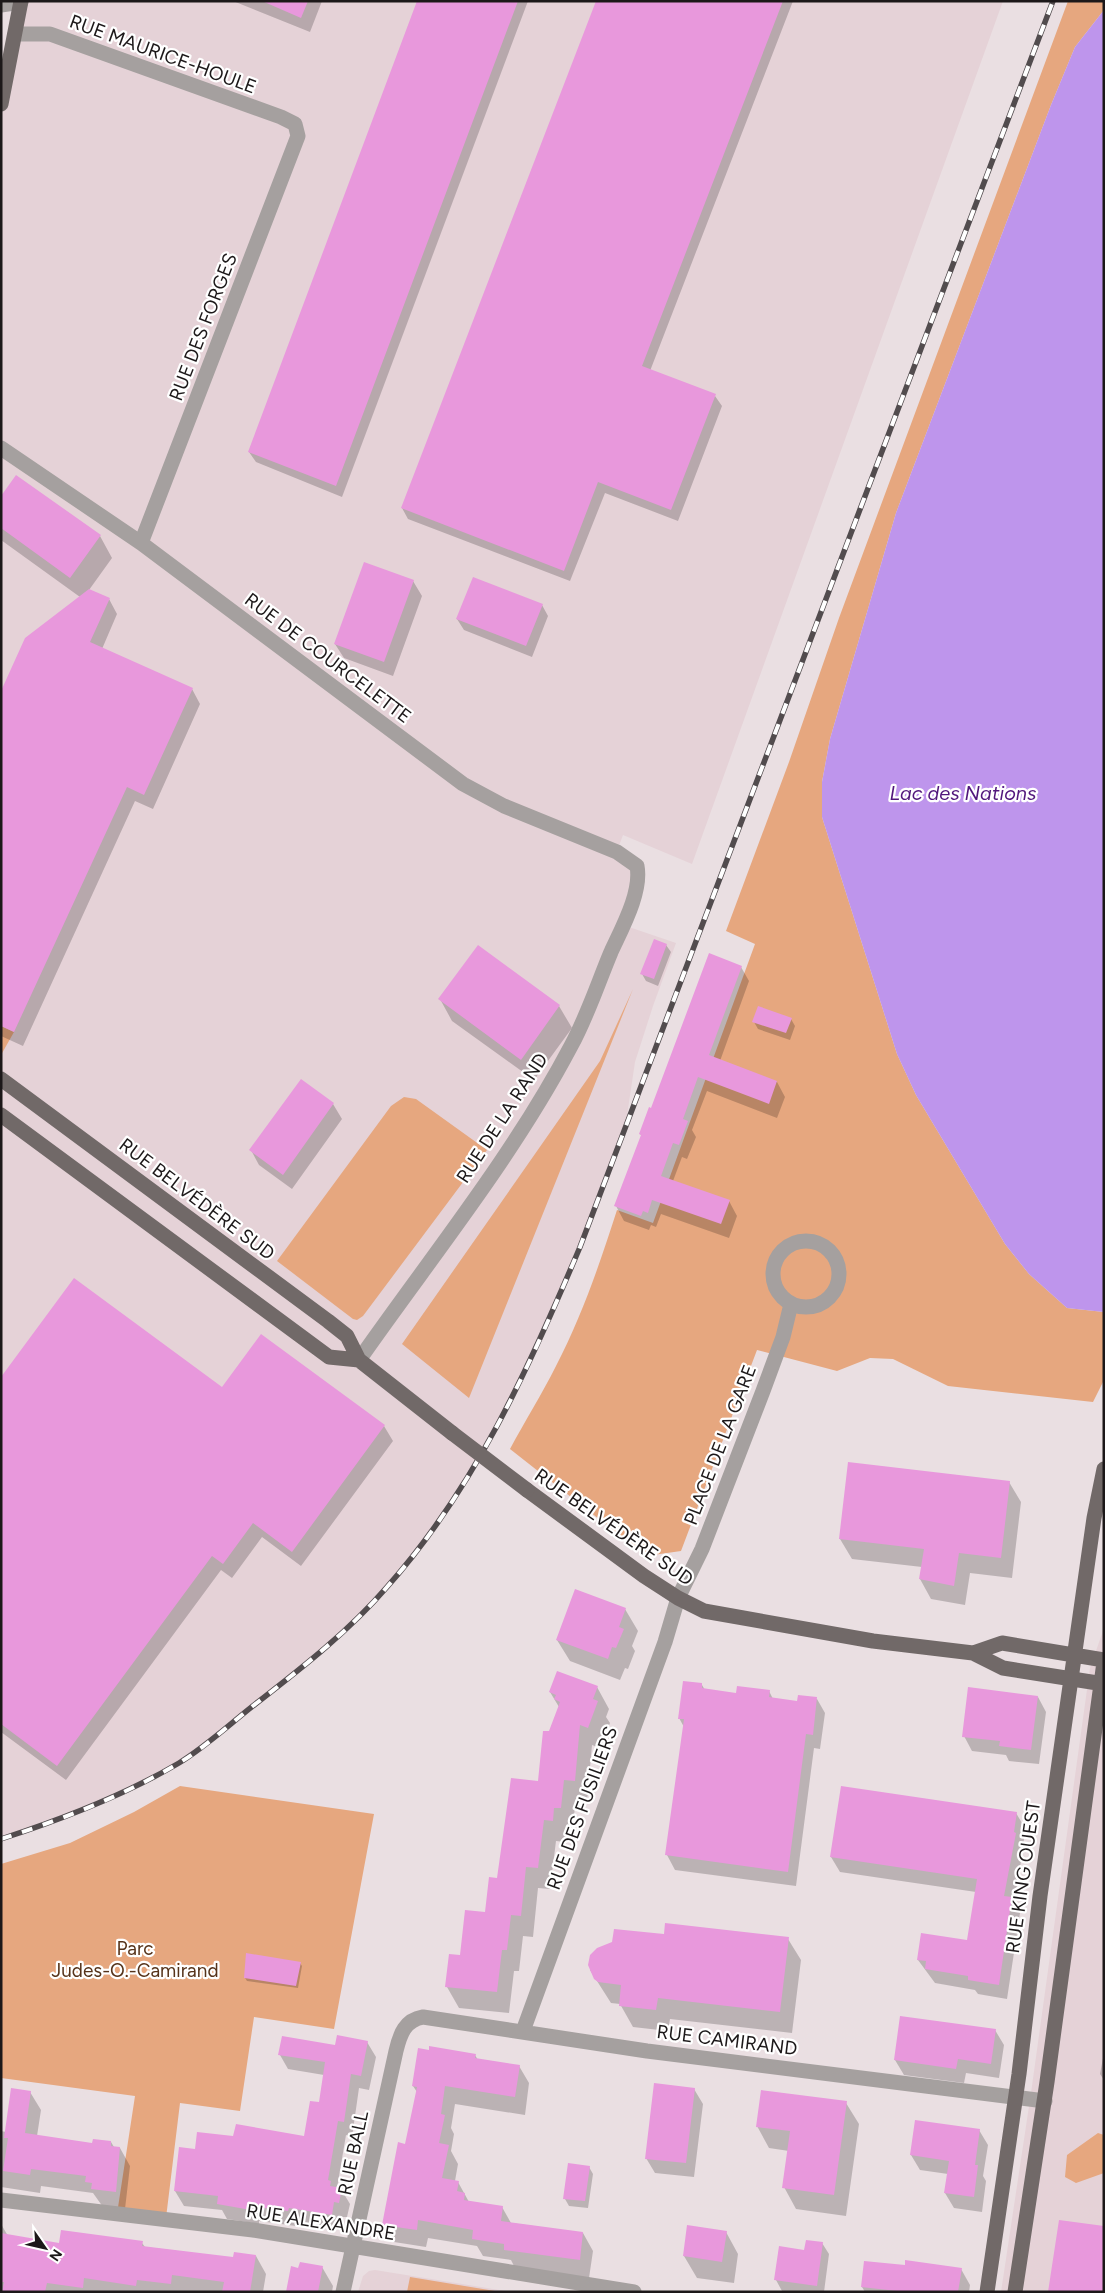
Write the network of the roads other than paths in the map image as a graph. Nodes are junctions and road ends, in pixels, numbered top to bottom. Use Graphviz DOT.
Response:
graph roads {
  1 [pos="21,2"];
  2 [pos="1,5"];
  3 [pos="10,36"];
  4 [pos="1,104"];
  5 [pos="295,124"];
  6 [pos="1,448"];
  7 [pos="141,543"];
  8 [pos="639,876"];
  9 [pos="1,1078"];
  10 [pos="1,1115"];
  11 [pos="792,1304"];
  12 [pos="358,1360"];
  13 [pos="1104,1469"];
  14 [pos="678,1598"];
  15 [pos="973,1653"];
  16 [pos="1074,1654"];
  17 [pos="1104,1661"];
  18 [pos="1071,1679"];
  19 [pos="1102,1684"];
  20 [pos="407,2024"];
  21 [pos="523,2031"];
  22 [pos="1015,2096"];
  23 [pos="1045,2101"];
  24 [pos="1,2200"];
  25 [pos="353,2248"];
  26 [pos="343,2292"];
  27 [pos="634,2292"];
  28 [pos="986,2292"];
  29 [pos="1015,2292"];
  1 -- 2 [label="street"];
  1 -- 3 [label="main road"];
  3 -- 4 [label="main road"];
  3 -- 5 [label="street, RUE MAURICE-HOULE"];
  5 -- 7 [label="street, RUE DES FORGES"];
  6 -- 7 [label="street, RUE DE COURCELETTE"];
  7 -- 8 [label="street, RUE DE COURCELETTE"];
  8 -- 12 [label="street, RUE DE LA RAND"];
  9 -- 12 [label="main road, RUE BELVÉDÈRE SUD"];
  10 -- 12 [label="main road"];
  11 -- 11 [label="street"];
  11 -- 14 [label="street, PLACE DE LA GARE"];
  12 -- 14 [label="main road, RUE BELVÉDÈRE SUD, bridge"];
  13 -- 16 [label="main road, RUE KING OUEST"];
  14 -- 15 [label="main road, RUE BELVÉDÈRE SUD"];
  14 -- 21 [label="street, RUE DES FUSILIERS"];
  15 -- 16 [label="main road, RUE BELVÉDÈRE SUD"];
  15 -- 18 [label="main road, RUE BELVÉDÈRE SUD"];
  16 -- 17 [label="main road, RUE BELVÉDÈRE SUD"];
  16 -- 18 [label="main road, RUE KING OUEST"];
  17 -- 19 [label="main road"];
  18 -- 19 [label="main road, RUE BELVÉDÈRE SUD"];
  18 -- 22 [label="main road, RUE KING OUEST"];
  19 -- 23 [label="main road"];
  20 -- 21 [label="street, RUE CAMIRAND"];
  20 -- 25 [label="street, RUE BALL"];
  21 -- 22 [label="street, RUE CAMIRAND"];
  22 -- 23 [label="street, RUE CAMIRAND"];
  22 -- 28 [label="main road, RUE KING OUEST"];
  23 -- 29 [label="main road"];
  24 -- 25 [label="street, RUE ALEXANDRE"];
  25 -- 26 [label="street, RUE BALL"];
  25 -- 27 [label="street, RUE ALEXANDRE"];
}
